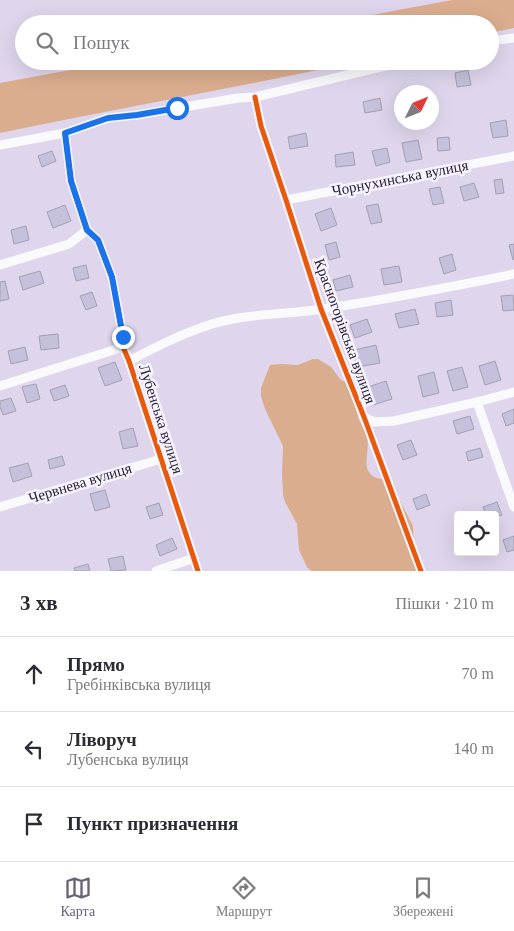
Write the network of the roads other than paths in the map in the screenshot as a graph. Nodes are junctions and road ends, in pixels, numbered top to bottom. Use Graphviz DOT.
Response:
graph roads {
  1 [pos="514,38"];
  2 [pos="499,40"];
  3 [pos="368,70"];
  4 [pos="255,97"];
  5 [pos="65,133"];
  6 [pos="0,145"];
  7 [pos="514,156"];
  8 [pos="286,200"];
  9 [pos="87,230"];
  10 [pos="0,265"];
  11 [pos="514,274"];
  12 [pos="321,309"];
  13 [pos="123,347"];
  14 [pos="130,361"];
  15 [pos="0,386"];
  16 [pos="514,392"];
  17 [pos="476,402"];
  18 [pos="364,417"];
  19 [pos="161,459"];
  20 [pos="0,507"];
  21 [pos="514,507"];
  22 [pos="194,558"];
  23 [pos="156,571"];
  24 [pos="198,571"];
  25 [pos="421,571"];
  1 -- 2 [label="street"];
  3 -- 4 [label="street"];
  4 -- 5 [label="street"];
  4 -- 8 [label="street, Красногорівська вулиця"];
  5 -- 6 [label="street"];
  5 -- 9 [label="street, Лубенська вулиця"];
  7 -- 8 [label="street, Чорнухинська вулиця"];
  8 -- 12 [label="street, Красногорівська вулиця"];
  9 -- 10 [label="street"];
  9 -- 13 [label="street, Лубенська вулиця"];
  11 -- 12 [label="street"];
  12 -- 14 [label="street"];
  12 -- 18 [label="street, Красногорівська вулиця"];
  13 -- 14 [label="street, Лубенська вулиця"];
  13 -- 15 [label="street"];
  14 -- 19 [label="street, Лубенська вулиця"];
  16 -- 17 [label="street"];
  17 -- 18 [label="street"];
  17 -- 21 [label="street"];
  18 -- 25 [label="street, Красногорівська вулиця"];
  19 -- 20 [label="street, Червнева вулиця"];
  19 -- 22 [label="street, Лубенська вулиця"];
  22 -- 23 [label="street"];
  22 -- 24 [label="street, Лубенська вулиця"];
}
